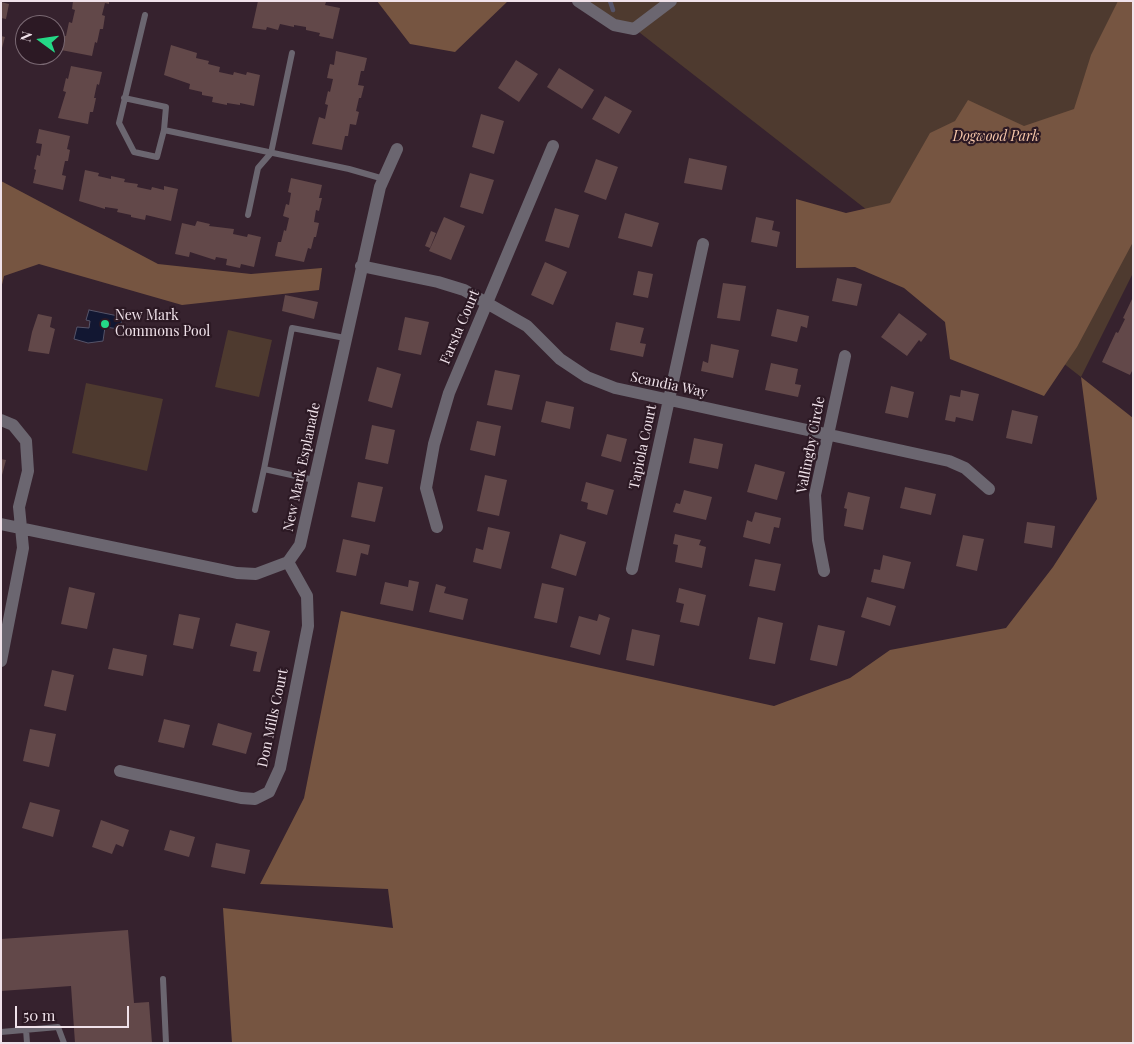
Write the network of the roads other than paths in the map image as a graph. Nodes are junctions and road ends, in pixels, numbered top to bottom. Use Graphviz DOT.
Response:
graph roads {
  1 [pos="578,1"];
  2 [pos="671,1"];
  3 [pos="145,15"];
  4 [pos="292,53"];
  5 [pos="124,98"];
  6 [pos="164,130"];
  7 [pos="553,146"];
  8 [pos="397,150"];
  9 [pos="272,153"];
  10 [pos="384,179"];
  11 [pos="248,215"];
  12 [pos="703,244"];
  13 [pos="361,266"];
  14 [pos="487,302"];
  15 [pos="345,338"];
  16 [pos="845,356"];
  17 [pos="669,400"];
  18 [pos="1,420"];
  19 [pos="827,435"];
  20 [pos="264,469"];
  21 [pos="314,480"];
  22 [pos="989,489"];
  23 [pos="256,510"];
  24 [pos="1,524"];
  25 [pos="437,526"];
  26 [pos="22,529"];
  27 [pos="288,562"];
  28 [pos="632,569"];
  29 [pos="824,571"];
  30 [pos="1,661"];
  31 [pos="120,771"];
  32 [pos="163,979"];
  33 [pos="26,1029"];
  34 [pos="1,1032"];
  35 [pos="27,1043"];
  36 [pos="64,1043"];
  37 [pos="166,1043"];
  1 -- 2 [label="street"];
  3 -- 5 [label="lane"];
  4 -- 9 [label="lane"];
  5 -- 6 [label="lane"];
  5 -- 6 [label="lane"];
  6 -- 9 [label="lane"];
  7 -- 14 [label="street, Farsta Court"];
  8 -- 10 [label="street, New Mark Esplanade"];
  9 -- 10 [label="lane"];
  9 -- 11 [label="lane"];
  10 -- 13 [label="street, New Mark Esplanade"];
  12 -- 17 [label="street, Tapiola Court"];
  13 -- 14 [label="street, Scandia Way"];
  13 -- 15 [label="street, New Mark Esplanade"];
  14 -- 17 [label="street, Scandia Way"];
  14 -- 25 [label="street, Farsta Court"];
  15 -- 20 [label="lane"];
  15 -- 21 [label="street, New Mark Esplanade"];
  16 -- 19 [label="street, Vallingby Circle"];
  17 -- 19 [label="street, Scandia Way"];
  17 -- 28 [label="street, Tapiola Court"];
  18 -- 26 [label="street"];
  19 -- 22 [label="street, Scandia Way"];
  19 -- 29 [label="street, Vallingby Circle"];
  20 -- 21 [label="lane"];
  20 -- 23 [label="lane"];
  21 -- 27 [label="street, New Mark Esplanade"];
  24 -- 26 [label="street"];
  26 -- 27 [label="street"];
  26 -- 30 [label="street"];
  27 -- 31 [label="street, Don Mills Court"];
  32 -- 37 [label="lane"];
  33 -- 34 [label="lane"];
  33 -- 35 [label="lane"];
  33 -- 36 [label="lane"];
}
